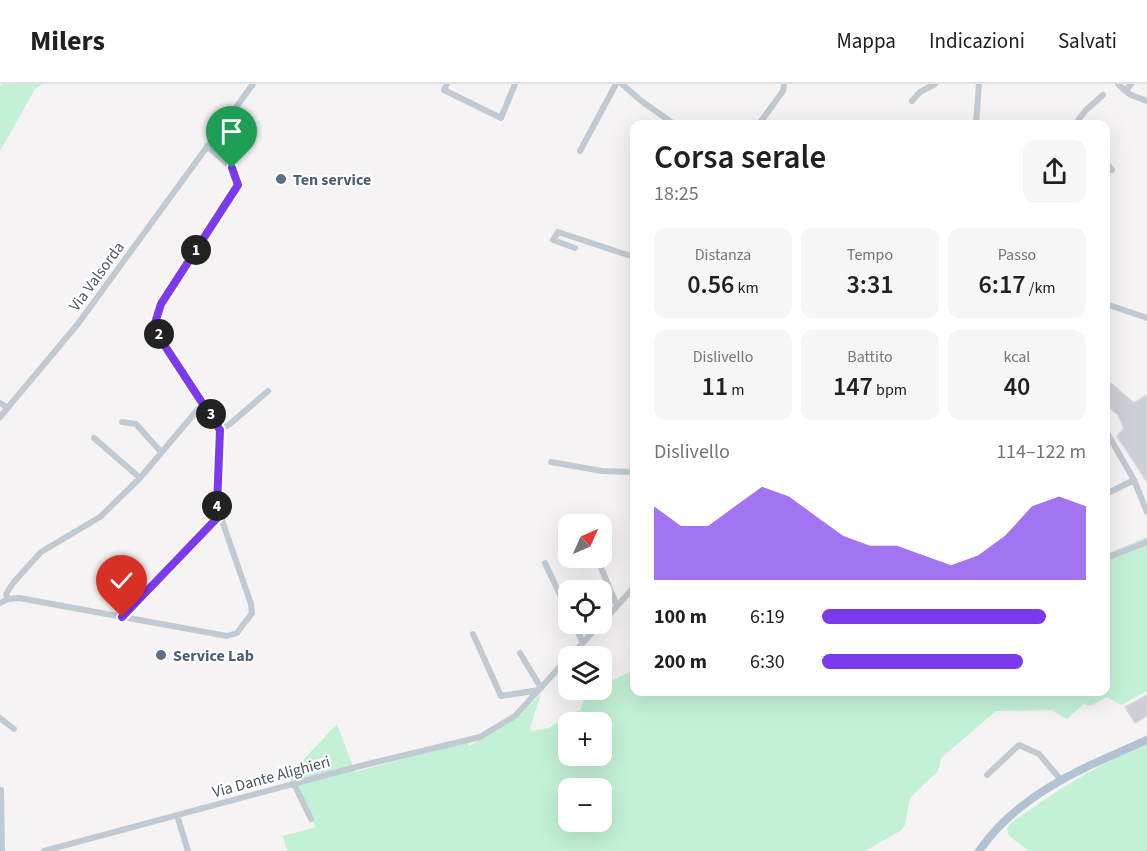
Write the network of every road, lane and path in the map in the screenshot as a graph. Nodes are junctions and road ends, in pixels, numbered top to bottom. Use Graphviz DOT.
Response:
graph roads {
  1 [pos="253,84"];
  2 [pos="447,84"];
  3 [pos="515,84"];
  4 [pos="616,84"];
  5 [pos="622,84"];
  6 [pos="784,84"];
  7 [pos="935,84"];
  8 [pos="979,84"];
  9 [pos="1131,84"];
  10 [pos="1120,87"];
  11 [pos="1103,95"];
  12 [pos="912,100"];
  13 [pos="1147,101"];
  14 [pos="668,120"];
  15 [pos="762,120"];
  16 [pos="976,120"];
  17 [pos="1078,120"];
  18 [pos="207,146"];
  19 [pos="580,151"];
  20 [pos="1110,168"];
  21 [pos="1112,170"];
  22 [pos="575,248"];
  23 [pos="630,256"];
  24 [pos="1110,305"];
  25 [pos="1147,318"];
  26 [pos="268,391"];
  27 [pos="204,402"];
  28 [pos="0,403"];
  29 [pos="8,408"];
  30 [pos="0,417"];
  31 [pos="122,422"];
  32 [pos="220,430"];
  33 [pos="94,438"];
  34 [pos="1110,438"];
  35 [pos="161,452"];
  36 [pos="551,462"];
  37 [pos="630,472"];
  38 [pos="140,478"];
  39 [pos="1134,480"];
  40 [pos="1110,492"];
  41 [pos="1147,512"];
  42 [pos="219,516"];
  43 [pos="1147,542"];
  44 [pos="1110,556"];
  45 [pos="545,562"];
  46 [pos="601,568"];
  47 [pos="558,590"];
  48 [pos="630,591"];
  49 [pos="8,599"];
  50 [pos="0,603"];
  51 [pos="617,606"];
  52 [pos="612,611"];
  53 [pos="122,617"];
  54 [pos="473,634"];
  55 [pos="579,634"];
  56 [pos="591,634"];
  57 [pos="583,643"];
  58 [pos="580,646"];
  59 [pos="520,653"];
  60 [pos="558,670"];
  61 [pos="540,689"];
  62 [pos="0,718"];
  63 [pos="14,729"];
  64 [pos="1147,740"];
  65 [pos="987,776"];
  66 [pos="1061,780"];
  67 [pos="294,784"];
  68 [pos="1,790"];
  69 [pos="177,815"];
  70 [pos="311,819"];
  71 [pos="2,851"];
  72 [pos="44,851"];
  73 [pos="189,851"];
  74 [pos="979,851"];
  1 -- 18 [label="street, Via Valsorda"];
  2 -- 3 [label="street"];
  4 -- 19 [label="street"];
  5 -- 14 [label="street"];
  6 -- 15 [label="street"];
  7 -- 12 [label="street"];
  8 -- 16 [label="street"];
  9 -- 10 [label="street"];
  10 -- 13 [label="street"];
  11 -- 17 [label="street"];
  18 -- 27 [label="street"];
  18 -- 29 [label="street, Via Valsorda"];
  20 -- 21 [label="street"];
  22 -- 23 [label="street"];
  24 -- 25 [label="street"];
  26 -- 32 [label="street"];
  27 -- 32 [label="street"];
  27 -- 35 [label="street"];
  28 -- 29 [label="street"];
  29 -- 30 [label="street, Via Valsorda"];
  31 -- 35 [label="street"];
  32 -- 42 [label="street"];
  33 -- 38 [label="street"];
  34 -- 39 [label="street"];
  35 -- 38 [label="street"];
  36 -- 37 [label="street"];
  38 -- 49 [label="street"];
  39 -- 40 [label="street"];
  39 -- 41 [label="street"];
  42 -- 53 [label="street"];
  42 -- 53 [label="street"];
  43 -- 44 [label="street"];
  45 -- 47 [label="street"];
  46 -- 51 [label="street"];
  48 -- 51 [label="street, Via Dante Alighieri"];
  49 -- 50 [label="street"];
  49 -- 53 [label="street"];
  51 -- 52 [label="street, Via Dante Alighieri"];
  54 -- 61 [label="street"];
  55 -- 57 [label="street"];
  56 -- 57 [label="street, Via Dante Alighieri"];
  57 -- 58 [label="street, Via Dante Alighieri"];
  59 -- 61 [label="street"];
  60 -- 61 [label="street, Via Dante Alighieri"];
  61 -- 67 [label="street, Via Dante Alighieri"];
  62 -- 63 [label="street"];
  64 -- 66 [label="main road"];
  65 -- 66 [label="street"];
  66 -- 74 [label="main road"];
  67 -- 69 [label="street, Via Dante Alighieri"];
  67 -- 70 [label="street"];
  68 -- 71 [label="street"];
  69 -- 72 [label="street, Via Dante Alighieri"];
  69 -- 73 [label="street"];
}
